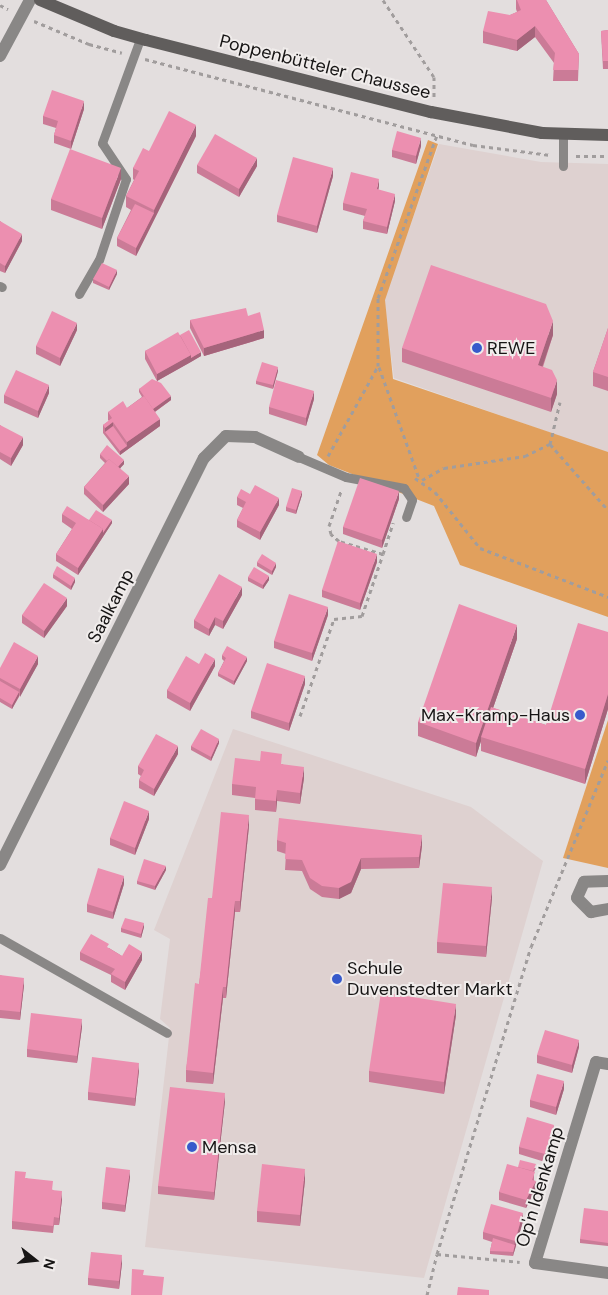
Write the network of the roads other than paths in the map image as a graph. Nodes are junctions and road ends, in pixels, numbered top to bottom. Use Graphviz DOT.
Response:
graph roads {
  1 [pos="30,0"];
  2 [pos="40,0"];
  3 [pos="140,39"];
  4 [pos="0,56"];
  5 [pos="562,135"];
  6 [pos="608,135"];
  7 [pos="563,166"];
  8 [pos="79,294"];
  9 [pos="299,456"];
  10 [pos="406,517"];
  11 [pos="0,865"];
  12 [pos="608,881"];
  13 [pos="608,909"];
  14 [pos="0,938"];
  15 [pos="167,1033"];
  16 [pos="608,1064"];
  17 [pos="608,1272"];
  1 -- 4 [label="street"];
  2 -- 3 [label="main road, Poppenbütteler Chaussee"];
  3 -- 5 [label="main road, Poppenbütteler Chaussee"];
  3 -- 8 [label="lane"];
  5 -- 6 [label="main road, Poppenbütteler Chaussee"];
  5 -- 7 [label="lane"];
  9 -- 10 [label="lane"];
  9 -- 11 [label="street, Saalkamp"];
  12 -- 13 [label="street"];
  14 -- 15 [label="lane"];
  16 -- 17 [label="street, Op'n Idenkamp"];
}
